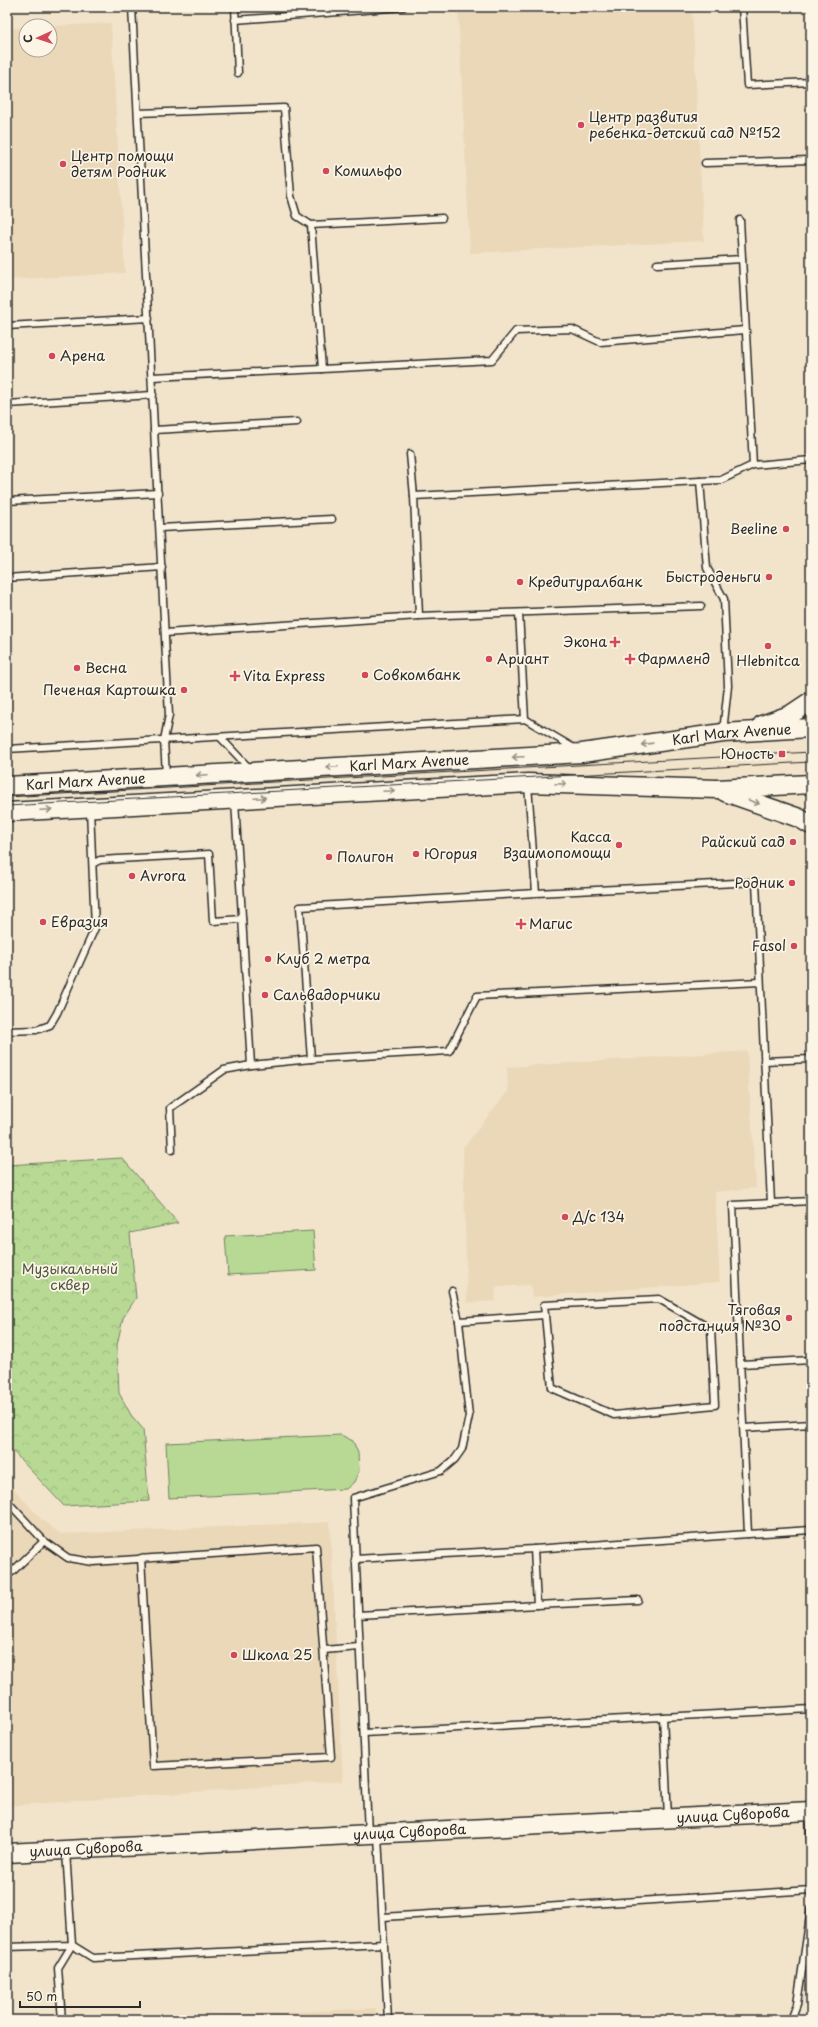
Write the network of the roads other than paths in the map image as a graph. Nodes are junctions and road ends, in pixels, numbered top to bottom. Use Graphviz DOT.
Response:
graph roads {
  1 [pos="132,7"];
  2 [pos="234,7"];
  3 [pos="403,7"];
  4 [pos="742,7"];
  5 [pos="235,20"];
  6 [pos="238,73"];
  7 [pos="811,82"];
  8 [pos="138,113"];
  9 [pos="811,160"];
  10 [pos="705,163"];
  11 [pos="442,218"];
  12 [pos="740,220"];
  13 [pos="311,225"];
  14 [pos="742,259"];
  15 [pos="657,264"];
  16 [pos="148,318"];
  17 [pos="7,326"];
  18 [pos="745,330"];
  19 [pos="322,369"];
  20 [pos="152,377"];
  21 [pos="153,396"];
  22 [pos="7,404"];
  23 [pos="297,422"];
  24 [pos="154,430"];
  25 [pos="410,454"];
  26 [pos="811,460"];
  27 [pos="753,465"];
  28 [pos="700,481"];
  29 [pos="158,493"];
  30 [pos="414,496"];
  31 [pos="7,501"];
  32 [pos="332,518"];
  33 [pos="160,528"];
  34 [pos="162,567"];
  35 [pos="7,578"];
  36 [pos="701,606"];
  37 [pos="519,613"];
  38 [pos="419,616"];
  39 [pos="165,633"];
  40 [pos="811,701"];
  41 [pos="525,720"];
  42 [pos="811,728"];
  43 [pos="732,732"];
  44 [pos="220,737"];
  45 [pos="164,740"];
  46 [pos="7,749"];
  47 [pos="582,753"];
  48 [pos="253,772"];
  49 [pos="166,777"];
  50 [pos="528,783"];
  51 [pos="811,784"];
  52 [pos="7,786"];
  53 [pos="717,789"];
  54 [pos="235,800"];
  55 [pos="90,808"];
  56 [pos="7,812"];
  57 [pos="811,825"];
  58 [pos="94,863"];
  59 [pos="536,892"];
  60 [pos="242,919"];
  61 [pos="760,982"];
  62 [pos="7,1032"];
  63 [pos="311,1059"];
  64 [pos="811,1059"];
  65 [pos="764,1061"];
  66 [pos="251,1065"];
  67 [pos="172,1150"];
  68 [pos="811,1201"];
  69 [pos="771,1203"];
  70 [pos="452,1291"];
  71 [pos="545,1315"];
  72 [pos="459,1321"];
  73 [pos="811,1360"];
  74 [pos="741,1364"];
  75 [pos="811,1424"];
  76 [pos="744,1428"];
  77 [pos="7,1501"];
  78 [pos="811,1530"];
  79 [pos="748,1534"];
  80 [pos="44,1541"];
  81 [pos="534,1549"];
  82 [pos="141,1558"];
  83 [pos="356,1559"];
  84 [pos="7,1574"];
  85 [pos="638,1600"];
  86 [pos="537,1605"];
  87 [pos="358,1615"];
  88 [pos="359,1647"];
  89 [pos="324,1650"];
  90 [pos="811,1709"];
  91 [pos="663,1717"];
  92 [pos="364,1733"];
  93 [pos="810,1811"];
  94 [pos="668,1818"];
  95 [pos="373,1835"];
  96 [pos="66,1850"];
  97 [pos="811,1852"];
  98 [pos="7,1853"];
  99 [pos="811,1890"];
  100 [pos="811,1909"];
  101 [pos="383,1917"];
  102 [pos="384,1944"];
  103 [pos="72,1945"];
  104 [pos="7,1947"];
  105 [pos="62,2020"];
  106 [pos="388,2020"];
  107 [pos="791,2020"];
  1 -- 8 [label="lane"];
  2 -- 5 [label="lane"];
  3 -- 5 [label="lane"];
  4 -- 7 [label="lane"];
  5 -- 6 [label="lane"];
  8 -- 13 [label="lane"];
  8 -- 16 [label="lane"];
  9 -- 10 [label="lane"];
  11 -- 13 [label="lane"];
  12 -- 14 [label="lane"];
  13 -- 19 [label="lane"];
  14 -- 15 [label="lane"];
  14 -- 18 [label="lane"];
  16 -- 17 [label="lane"];
  16 -- 20 [label="lane"];
  18 -- 19 [label="lane"];
  18 -- 27 [label="lane"];
  19 -- 20 [label="lane"];
  20 -- 21 [label="lane"];
  21 -- 22 [label="lane"];
  21 -- 24 [label="lane"];
  23 -- 24 [label="lane"];
  24 -- 29 [label="lane"];
  25 -- 30 [label="lane"];
  26 -- 27 [label="lane"];
  27 -- 28 [label="lane"];
  28 -- 30 [label="lane"];
  28 -- 43 [label="lane"];
  29 -- 31 [label="lane"];
  29 -- 33 [label="lane"];
  30 -- 38 [label="lane"];
  32 -- 33 [label="lane"];
  33 -- 34 [label="lane"];
  34 -- 35 [label="lane"];
  34 -- 39 [label="lane"];
  36 -- 37 [label="lane"];
  37 -- 38 [label="lane"];
  37 -- 41 [label="lane"];
  38 -- 39 [label="lane"];
  39 -- 45 [label="lane"];
  40 -- 43 [label="main road"];
  41 -- 44 [label="lane"];
  41 -- 47 [label="lane"];
  42 -- 43 [label="main road, Karl Marx Avenue"];
  43 -- 47 [label="main road, Karl Marx Avenue, one-way"];
  44 -- 45 [label="lane"];
  44 -- 48 [label="lane"];
  45 -- 46 [label="lane"];
  45 -- 49 [label="lane"];
  47 -- 48 [label="main road, Karl Marx Avenue, one-way"];
  48 -- 49 [label="main road, Karl Marx Avenue, one-way"];
  49 -- 52 [label="main road, Karl Marx Avenue"];
  50 -- 53 [label="main road, Karl Marx Avenue, one-way"];
  54 -- 50 [label="main road, Karl Marx Avenue, one-way"];
  50 -- 59 [label="lane"];
  51 -- 53 [label="main road, Karl Marx Avenue"];
  53 -- 57 [label="main road, one-way"];
  54 -- 55 [label="main road, Karl Marx Avenue"];
  54 -- 60 [label="lane"];
  56 -- 55 [label="main road, Karl Marx Avenue, one-way"];
  55 -- 58 [label="lane"];
  58 -- 60 [label="lane"];
  58 -- 62 [label="lane"];
  59 -- 61 [label="lane"];
  59 -- 63 [label="lane"];
  60 -- 66 [label="lane"];
  61 -- 63 [label="lane"];
  61 -- 65 [label="lane"];
  63 -- 66 [label="lane"];
  64 -- 65 [label="lane"];
  65 -- 69 [label="lane"];
  66 -- 67 [label="lane"];
  68 -- 69 [label="lane"];
  69 -- 74 [label="lane"];
  70 -- 72 [label="lane"];
  71 -- 71 [label="lane"];
  71 -- 72 [label="lane"];
  72 -- 83 [label="lane"];
  73 -- 74 [label="lane"];
  74 -- 76 [label="lane"];
  75 -- 76 [label="lane"];
  76 -- 79 [label="lane"];
  77 -- 80 [label="lane"];
  78 -- 79 [label="lane"];
  79 -- 81 [label="lane"];
  80 -- 82 [label="lane"];
  80 -- 84 [label="lane"];
  81 -- 83 [label="lane"];
  81 -- 86 [label="lane"];
  82 -- 89 [label="lane"];
  82 -- 89 [label="lane"];
  83 -- 87 [label="lane"];
  85 -- 86 [label="lane"];
  86 -- 87 [label="lane"];
  87 -- 88 [label="lane"];
  88 -- 89 [label="lane"];
  88 -- 92 [label="lane"];
  90 -- 91 [label="lane"];
  91 -- 92 [label="lane"];
  91 -- 94 [label="lane"];
  92 -- 95 [label="lane"];
  93 -- 94 [label="main road, улица Суворова"];
  93 -- 97 [label="lane"];
  94 -- 95 [label="main road, улица Суворова"];
  95 -- 96 [label="main road, улица Суворова"];
  95 -- 101 [label="lane"];
  96 -- 98 [label="main road, улица Суворова"];
  96 -- 103 [label="lane"];
  99 -- 101 [label="lane"];
  100 -- 107 [label="lane"];
  101 -- 102 [label="lane"];
  102 -- 103 [label="lane"];
  102 -- 106 [label="lane"];
  103 -- 104 [label="lane"];
  103 -- 105 [label="lane"];
}
